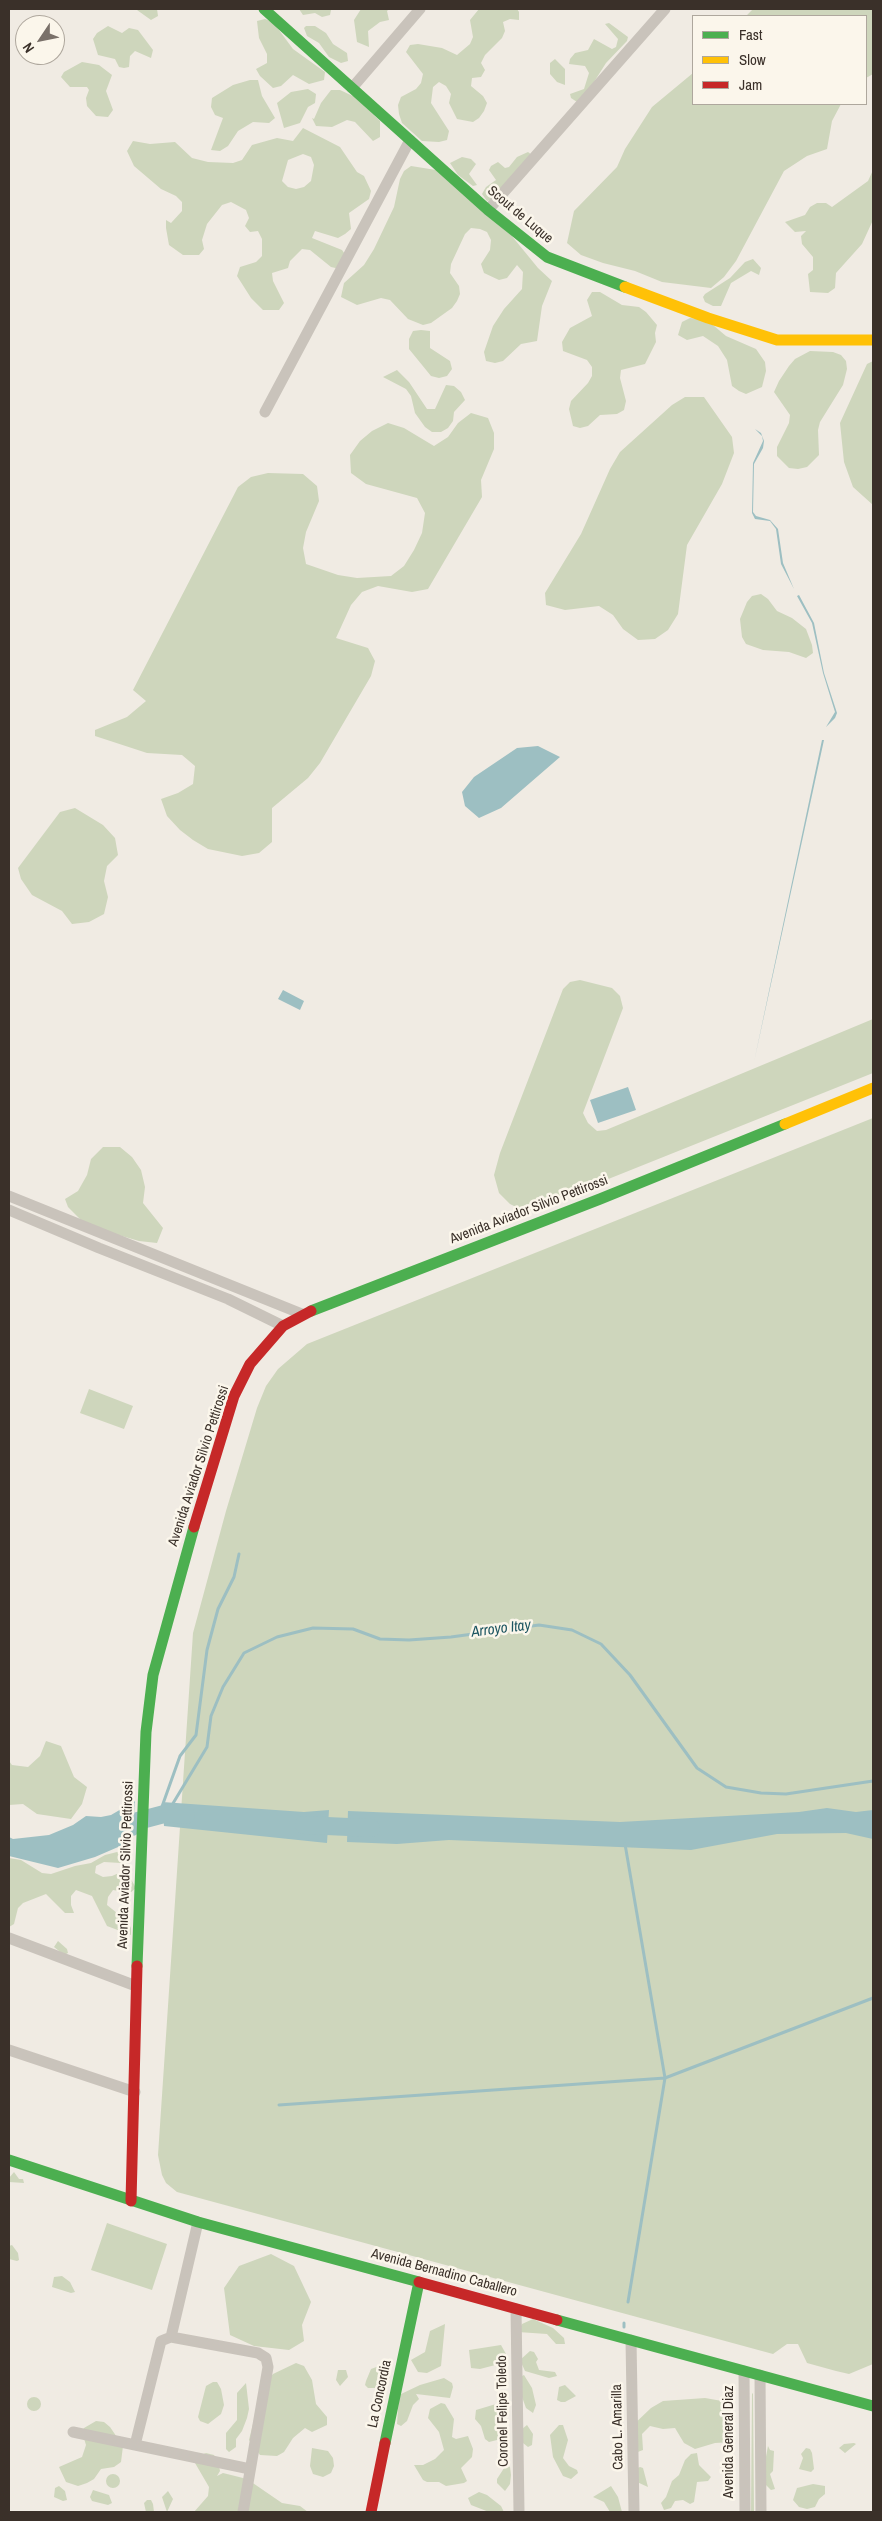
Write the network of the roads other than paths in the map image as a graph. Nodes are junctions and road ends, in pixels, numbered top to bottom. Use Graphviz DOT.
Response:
graph roads {
  1 [pos="264,9"];
  2 [pos="420,9"];
  3 [pos="665,9"];
  4 [pos="352,88"];
  5 [pos="410,140"];
  6 [pos="488,210"];
  7 [pos="873,340"];
  8 [pos="265,412"];
  9 [pos="873,1088"];
  10 [pos="9,1196"];
  11 [pos="9,1210"];
  12 [pos="302,1314"];
  13 [pos="283,1326"];
  14 [pos="9,1938"];
  15 [pos="136,1986"];
  16 [pos="9,2050"];
  17 [pos="135,2092"];
  18 [pos="9,2160"];
  19 [pos="131,2201"];
  20 [pos="198,2222"];
  21 [pos="418,2282"];
  22 [pos="516,2309"];
  23 [pos="171,2338"];
  24 [pos="631,2340"];
  25 [pos="744,2371"];
  26 [pos="760,2375"];
  27 [pos="873,2406"];
  28 [pos="73,2432"];
  29 [pos="135,2445"];
  30 [pos="250,2468"];
  31 [pos="243,2512"];
  32 [pos="371,2512"];
  33 [pos="519,2512"];
  34 [pos="634,2512"];
  35 [pos="745,2512"];
  36 [pos="761,2512"];
  1 -- 4 [label="main road, Scout de Luque"];
  2 -- 4 [label="street"];
  3 -- 6 [label="street"];
  4 -- 5 [label="main road, Scout de Luque"];
  5 -- 6 [label="main road, Scout de Luque"];
  5 -- 8 [label="street"];
  6 -- 7 [label="main road, Scout de Luque"];
  9 -- 12 [label="main road, Avenida Aviador Silvio Pettirossi"];
  10 -- 12 [label="street"];
  11 -- 13 [label="street"];
  12 -- 13 [label="main road, Avenida Aviador Silvio Pettirossi"];
  13 -- 15 [label="main road, Avenida Aviador Silvio Pettirossi"];
  14 -- 15 [label="street"];
  15 -- 17 [label="main road, Avenida Aviador Silvio Pettirossi"];
  16 -- 17 [label="street"];
  17 -- 19 [label="main road, Avenida Aviador Silvio Pettirossi"];
  18 -- 19 [label="main road, Avenida Bernadino Caballero"];
  19 -- 20 [label="main road, Avenida Bernadino Caballero"];
  20 -- 21 [label="main road, Avenida Bernadino Caballero"];
  20 -- 23 [label="street"];
  21 -- 22 [label="main road, Avenida Bernadino Caballero"];
  21 -- 32 [label="main road, La Concordia"];
  22 -- 24 [label="main road, Avenida Bernadino Caballero"];
  22 -- 33 [label="street, Coronel Felipe Toledo"];
  23 -- 29 [label="street"];
  23 -- 30 [label="street"];
  24 -- 25 [label="main road, Avenida Bernadino Caballero"];
  24 -- 34 [label="street, Cabo L. Amarilla"];
  25 -- 26 [label="main road, Avenida Bernadino Caballero"];
  25 -- 35 [label="street, Avenida General Diaz"];
  26 -- 27 [label="main road, Avenida Bernadino Caballero"];
  26 -- 36 [label="street"];
  28 -- 29 [label="street"];
  29 -- 30 [label="street"];
  30 -- 31 [label="street"];
}
